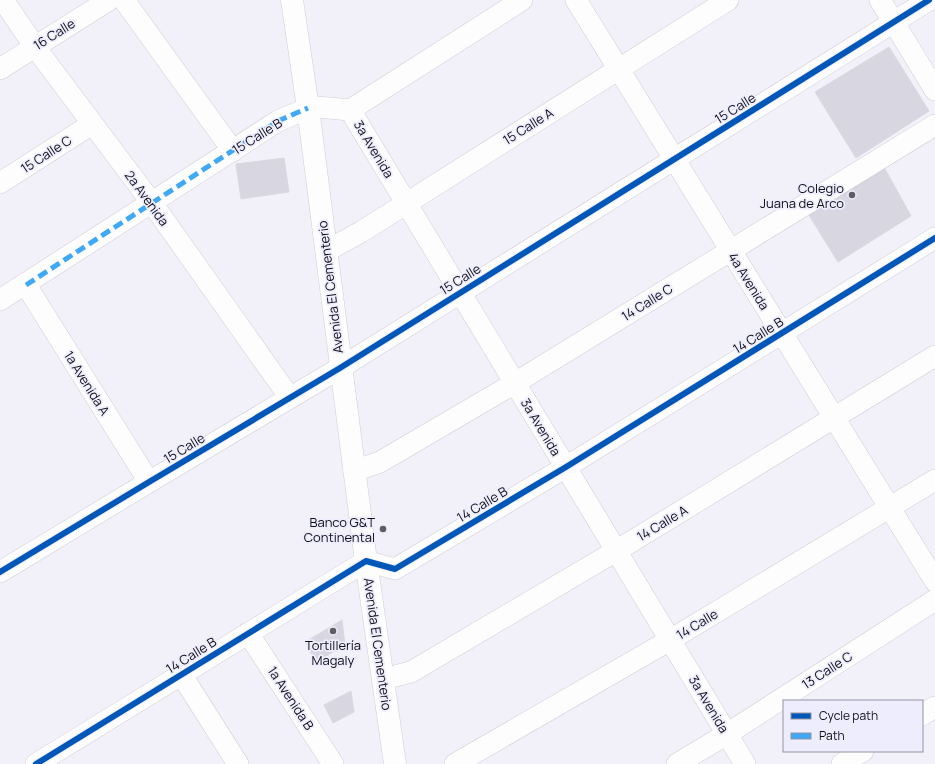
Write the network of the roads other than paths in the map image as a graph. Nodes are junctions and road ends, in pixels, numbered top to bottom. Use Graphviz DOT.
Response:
graph roads {
  1 [pos="3,0"];
  2 [pos="109,0"];
  3 [pos="124,0"];
  4 [pos="292,0"];
  5 [pos="522,0"];
  6 [pos="576,0"];
  7 [pos="728,0"];
  8 [pos="880,0"];
  9 [pos="929,0"];
  10 [pos="893,22"];
  11 [pos="35,47"];
  12 [pos="0,69"];
  13 [pos="619,69"];
  14 [pos="935,90"];
  15 [pos="308,108"];
  16 [pos="350,110"];
  17 [pos="92,124"];
  18 [pos="935,125"];
  19 [pos="233,150"];
  20 [pos="674,159"];
  21 [pos="0,183"];
  22 [pos="152,203"];
  23 [pos="406,203"];
  24 [pos="935,238"];
  25 [pos="730,250"];
  26 [pos="326,251"];
  27 [pos="26,285"];
  28 [pos="460,292"];
  29 [pos="0,300"];
  30 [pos="782,333"];
  31 [pos="935,356"];
  32 [pos="340,368"];
  33 [pos="515,383"];
  34 [pos="290,398"];
  35 [pos="834,418"];
  36 [pos="566,467"];
  37 [pos="354,471"];
  38 [pos="935,480"];
  39 [pos="148,482"];
  40 [pos="889,507"];
  41 [pos="616,551"];
  42 [pos="366,561"];
  43 [pos="0,572"];
  44 [pos="935,582"];
  45 [pos="935,600"];
  46 [pos="248,633"];
  47 [pos="670,640"];
  48 [pos="181,674"];
  49 [pos="383,679"];
  50 [pos="935,707"];
  51 [pos="923,714"];
  52 [pos="728,734"];
  53 [pos="861,752"];
  54 [pos="36,764"];
  55 [pos="238,764"];
  56 [pos="333,764"];
  57 [pos="395,764"];
  58 [pos="456,764"];
  59 [pos="677,764"];
  60 [pos="745,764"];
  61 [pos="842,764"];
  1 -- 11 [label="street, 2a Avenida"];
  2 -- 11 [label="street, 16 Calle"];
  3 -- 19 [label="street"];
  4 -- 15 [label="main road, Avenida El Cementerio"];
  5 -- 16 [label="street"];
  6 -- 13 [label="street, 4a Avenida"];
  7 -- 13 [label="street, 15 Calle A"];
  8 -- 10 [label="street"];
  9 -- 10 [label="street, 15 Calle"];
  10 -- 14 [label="street"];
  10 -- 20 [label="street, 15 Calle"];
  11 -- 12 [label="street, 16 Calle"];
  11 -- 17 [label="street, 2a Avenida"];
  13 -- 20 [label="street, 4a Avenida"];
  13 -- 23 [label="street, 15 Calle A"];
  15 -- 16 [label="street, 15 Calle B"];
  15 -- 19 [label="street, 15 Calle B"];
  15 -- 26 [label="main road, Avenida El Cementerio"];
  16 -- 23 [label="street, 3a Avenida"];
  17 -- 21 [label="street, 15 Calle C"];
  17 -- 22 [label="street, 2a Avenida"];
  18 -- 25 [label="street, 14 Calle C"];
  19 -- 22 [label="street, 15 Calle B"];
  20 -- 25 [label="street, 4a Avenida"];
  20 -- 28 [label="street, 15 Calle"];
  22 -- 27 [label="street, 15 Calle B"];
  22 -- 34 [label="street, 2a Avenida"];
  23 -- 26 [label="street, 15 Calle A"];
  23 -- 28 [label="street, 3a Avenida"];
  24 -- 30 [label="street, 14 Calle B"];
  25 -- 30 [label="street, 4a Avenida"];
  25 -- 33 [label="street, 14 Calle C"];
  26 -- 32 [label="main road, Avenida El Cementerio"];
  27 -- 29 [label="street, 15 Calle B"];
  27 -- 39 [label="street, 1a Avenida A"];
  28 -- 32 [label="street, 15 Calle"];
  28 -- 33 [label="street, 3a Avenida"];
  30 -- 35 [label="street, 4a Avenida"];
  30 -- 36 [label="street, 14 Calle B"];
  31 -- 35 [label="street, 14 Calle A"];
  32 -- 34 [label="street, 15 Calle"];
  32 -- 37 [label="main road, Avenida El Cementerio"];
  33 -- 36 [label="street, 3a Avenida"];
  33 -- 37 [label="street, 14 Calle C"];
  34 -- 39 [label="street, 15 Calle"];
  35 -- 40 [label="street, 4a Avenida"];
  35 -- 41 [label="street, 14 Calle A"];
  36 -- 41 [label="street, 3a Avenida"];
  36 -- 42 [label="street, 14 Calle B"];
  37 -- 42 [label="main road, Avenida El Cementerio"];
  38 -- 40 [label="street, 14 Calle"];
  39 -- 43 [label="street, 15 Calle"];
  40 -- 44 [label="street, 4a Avenida"];
  40 -- 47 [label="street, 14 Calle"];
  41 -- 47 [label="street, 3a Avenida"];
  41 -- 49 [label="street, 14 Calle A"];
  42 -- 46 [label="street, 14 Calle B"];
  42 -- 49 [label="main road, Avenida El Cementerio"];
  45 -- 52 [label="street, 13 Calle C"];
  46 -- 48 [label="street, 14 Calle B"];
  46 -- 56 [label="street, 1a Avenida B"];
  47 -- 52 [label="street, 3a Avenida"];
  47 -- 58 [label="street, 14 Calle"];
  48 -- 54 [label="street, 14 Calle B"];
  48 -- 55 [label="street"];
  49 -- 57 [label="main road, Avenida El Cementerio"];
  50 -- 51 [label="street"];
  52 -- 59 [label="street, 13 Calle C"];
  52 -- 60 [label="street, 3a Avenida"];
  53 -- 61 [label="street"];
}
